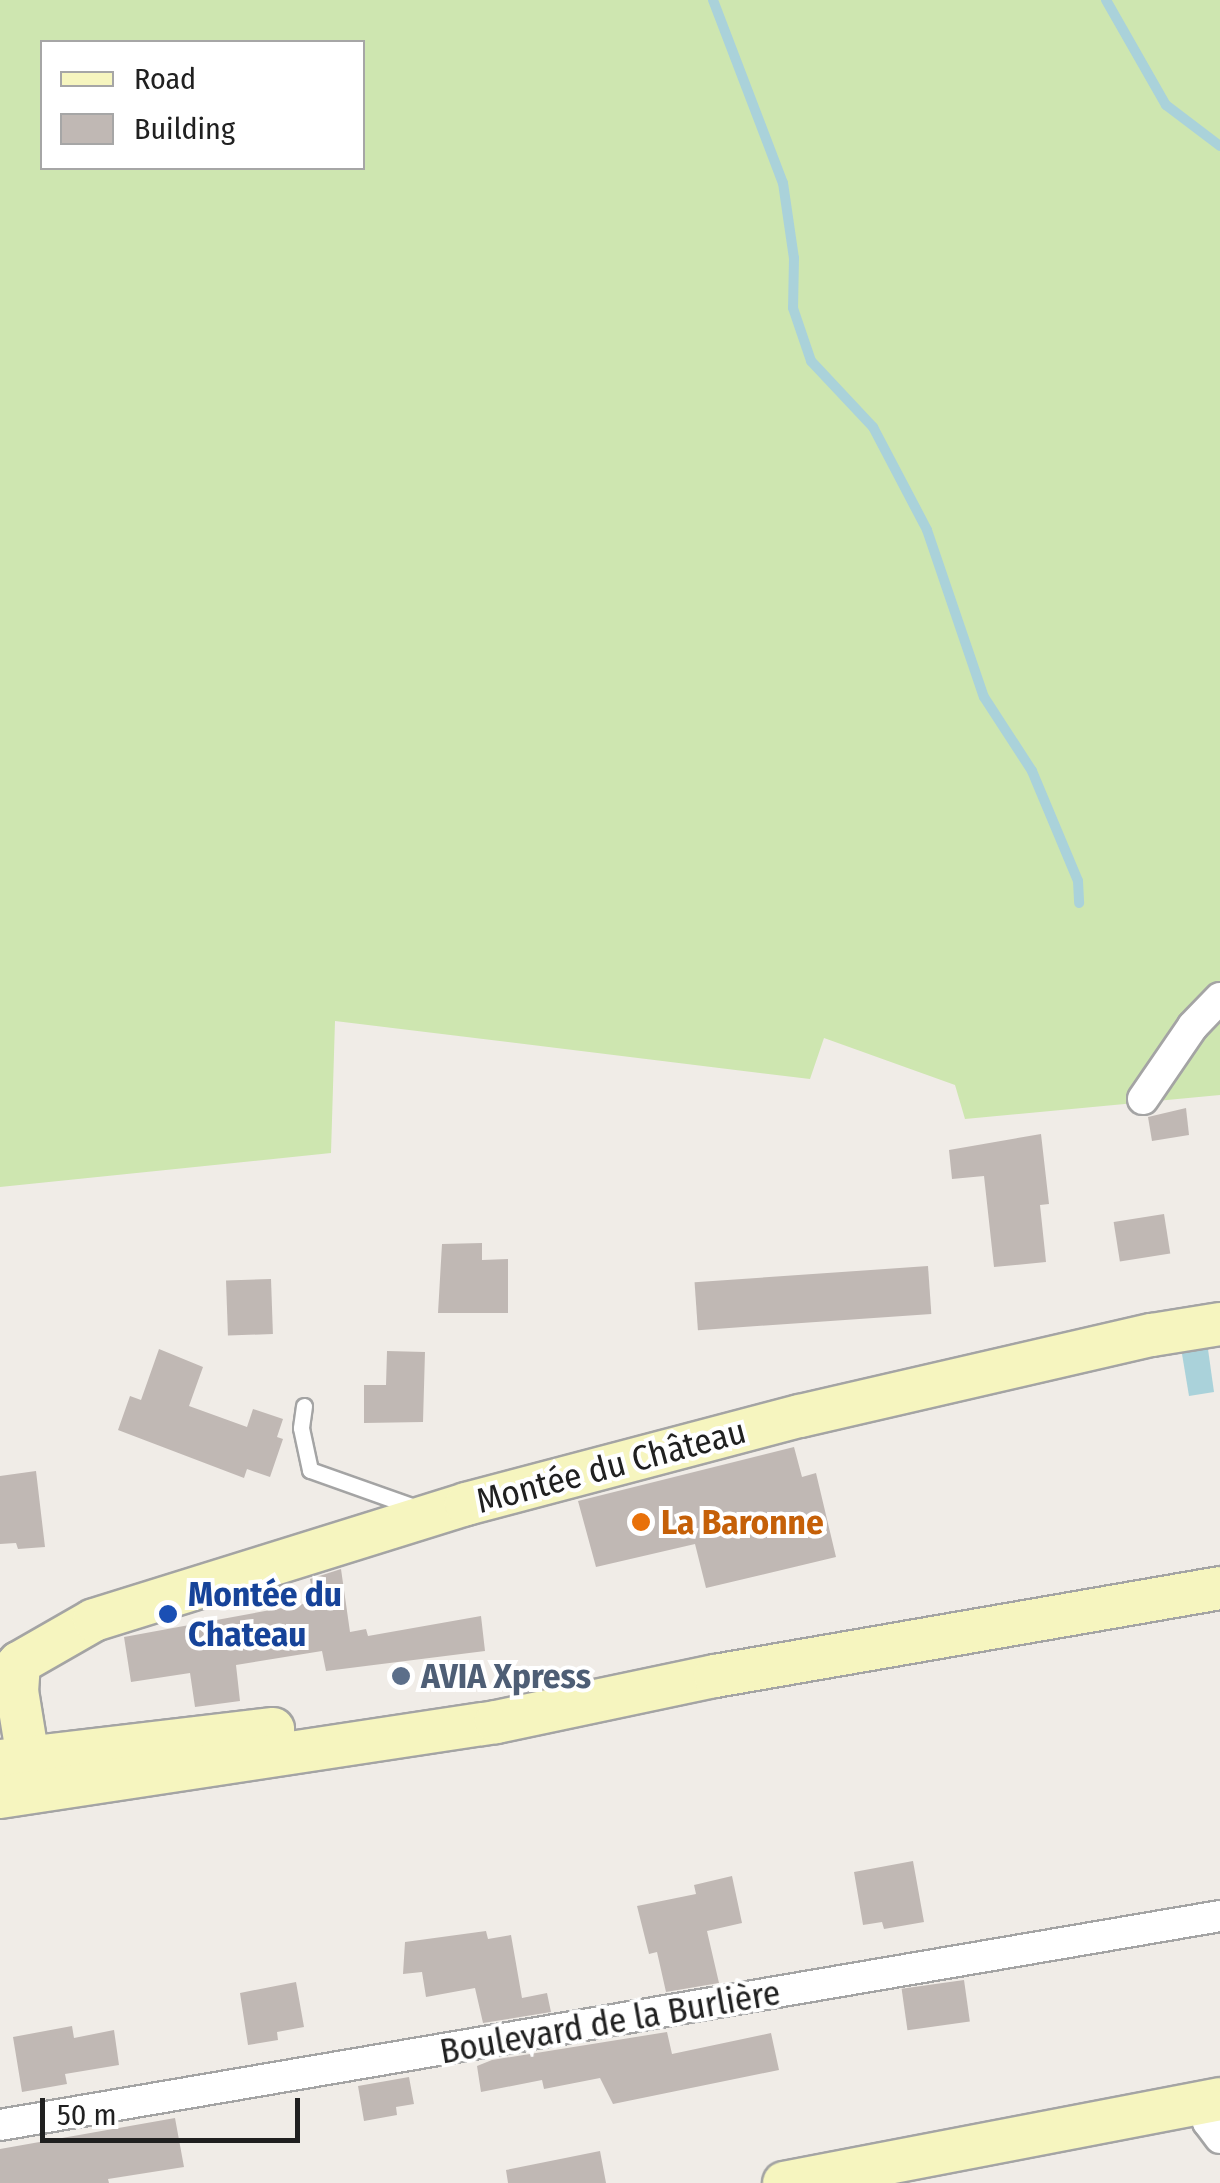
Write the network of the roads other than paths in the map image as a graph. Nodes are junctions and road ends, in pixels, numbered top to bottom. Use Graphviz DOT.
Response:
graph roads {
  1 [pos="1220,998"];
  2 [pos="1143,1099"];
  3 [pos="1220,1324"];
  4 [pos="304,1406"];
  5 [pos="433,1514"];
  6 [pos="1220,1588"];
  7 [pos="9,1683"];
  8 [pos="11,1772"];
  9 [pos="1220,1916"];
  10 [pos="1214,2113"];
  11 [pos="0,2125"];
  12 [pos="784,2183"];
  1 -- 2 [label="street"];
  3 -- 5 [label="street, Montée du Château"];
  4 -- 5 [label="lane"];
  5 -- 7 [label="street, Montée du Château"];
  6 -- 8 [label="street"];
  7 -- 8 [label="street, Montée du Château"];
  9 -- 11 [label="street, Boulevard de la Burlière"];
  10 -- 12 [label="street"];
}
